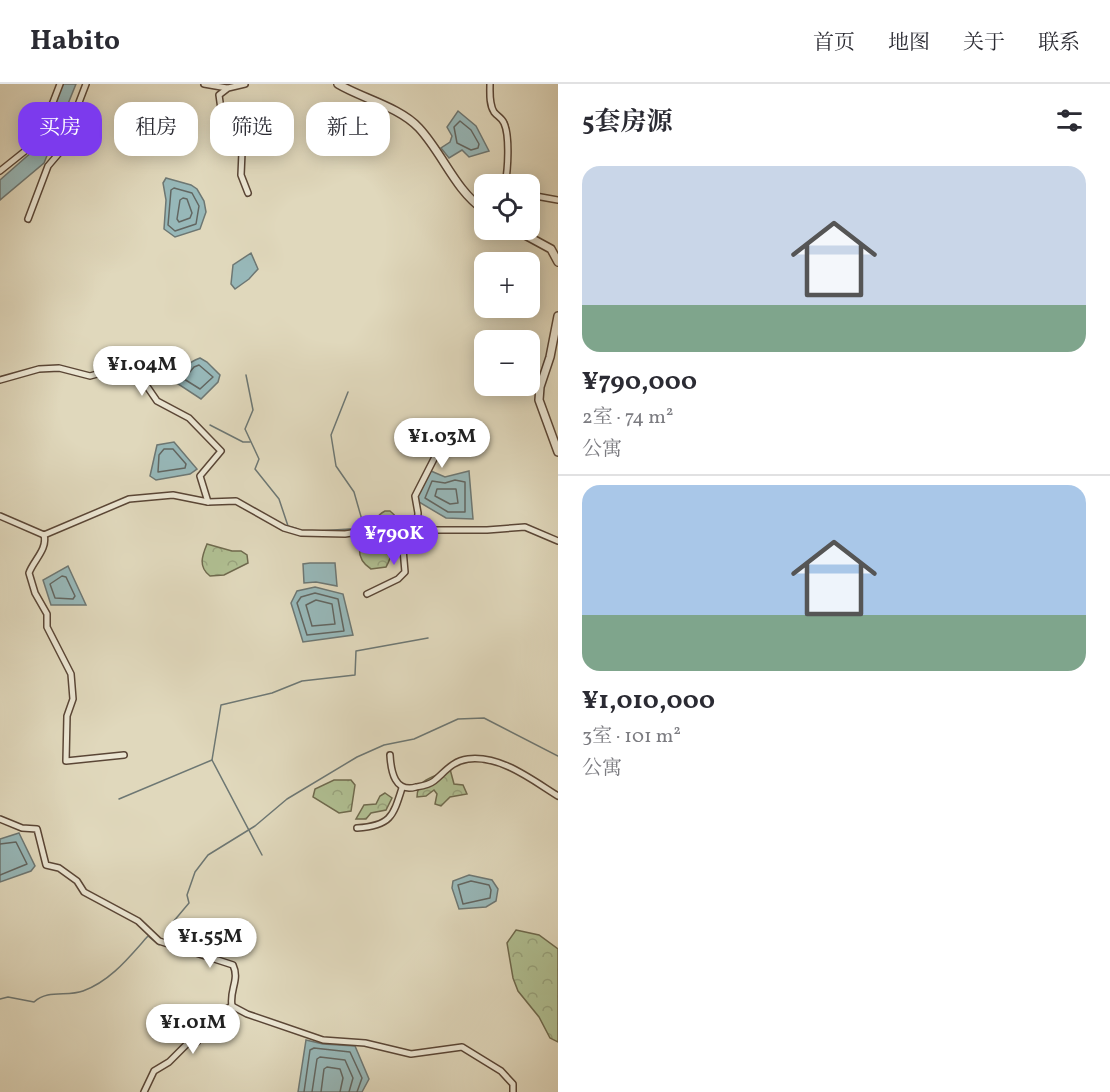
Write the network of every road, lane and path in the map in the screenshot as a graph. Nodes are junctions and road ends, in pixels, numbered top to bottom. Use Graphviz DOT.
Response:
graph roads {
  1 [pos="60,84"];
  2 [pos="86,84"];
  3 [pos="204,84"];
  4 [pos="245,84"];
  5 [pos="338,84"];
  6 [pos="490,84"];
  7 [pos="228,88"];
  8 [pos="0,171"];
  9 [pos="508,174"];
  10 [pos="248,193"];
  11 [pos="540,197"];
  12 [pos="558,200"];
  13 [pos="474,201"];
  14 [pos="28,219"];
  15 [pos="538,240"];
  16 [pos="558,262"];
  17 [pos="558,316"];
  18 [pos="0,380"];
  19 [pos="435,424"];
  20 [pos="558,452"];
  21 [pos="208,502"];
  22 [pos="0,516"];
  23 [pos="417,530"];
  24 [pos="406,532"];
  25 [pos="44,535"];
  26 [pos="558,541"];
  27 [pos="367,594"];
  28 [pos="124,755"];
  29 [pos="390,755"];
  30 [pos="402,788"];
  31 [pos="558,796"];
  32 [pos="0,819"];
  33 [pos="357,828"];
  34 [pos="232,1006"];
  35 [pos="144,1092"];
  36 [pos="513,1092"];
  1 -- 8 [label="street"];
  2 -- 14 [label="street"];
  3 -- 7 [label="street"];
  4 -- 7 [label="street"];
  5 -- 13 [label="street"];
  6 -- 9 [label="street"];
  7 -- 10 [label="street"];
  11 -- 12 [label="street"];
  15 -- 16 [label="street"];
  17 -- 20 [label="street"];
  18 -- 21 [label="street"];
  19 -- 23 [label="street"];
  21 -- 24 [label="street"];
  21 -- 25 [label="street"];
  22 -- 25 [label="street"];
  23 -- 24 [label="street"];
  23 -- 26 [label="street"];
  24 -- 27 [label="street"];
  25 -- 28 [label="street"];
  29 -- 30 [label="street"];
  30 -- 31 [label="street"];
  30 -- 33 [label="street"];
  32 -- 34 [label="street"];
  34 -- 35 [label="street"];
  34 -- 36 [label="street"];
}
